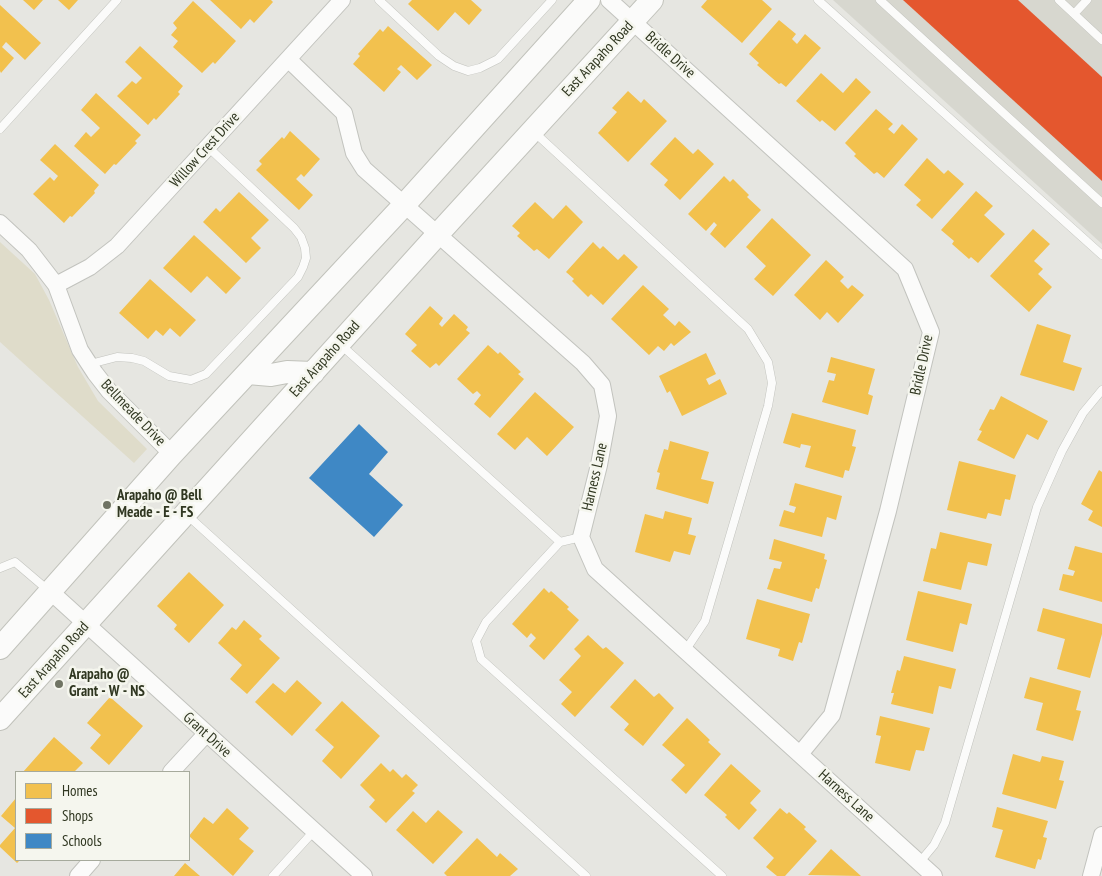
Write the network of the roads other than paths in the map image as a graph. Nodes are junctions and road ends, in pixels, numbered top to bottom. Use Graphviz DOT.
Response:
graph roads {
  1 [pos="117,0"];
  2 [pos="342,0"];
  3 [pos="379,0"];
  4 [pos="552,0"];
  5 [pos="589,0"];
  6 [pos="609,0"];
  7 [pos="652,0"];
  8 [pos="818,0"];
  9 [pos="880,0"];
  10 [pos="1059,0"];
  11 [pos="1087,0"];
  12 [pos="1074,14"];
  13 [pos="633,21"];
  14 [pos="1102,40"];
  15 [pos="288,59"];
  16 [pos="0,129"];
  17 [pos="532,131"];
  18 [pos="208,147"];
  19 [pos="1102,203"];
  20 [pos="405,204"];
  21 [pos="0,223"];
  22 [pos="438,234"];
  23 [pos="1102,255"];
  24 [pos="56,285"];
  25 [pos="339,344"];
  26 [pos="90,364"];
  27 [pos="248,373"];
  28 [pos="313,373"];
  29 [pos="1102,390"];
  30 [pos="172,454"];
  31 [pos="186,514"];
  32 [pos="581,537"];
  33 [pos="560,542"];
  34 [pos="0,568"];
  35 [pos="51,592"];
  36 [pos="86,624"];
  37 [pos="0,648"];
  38 [pos="685,651"];
  39 [pos="0,719"];
  40 [pos="206,734"];
  41 [pos="800,754"];
  42 [pos="172,771"];
  43 [pos="314,831"];
  44 [pos="1102,834"];
  45 [pos="91,861"];
  46 [pos="919,863"];
  47 [pos="78,876"];
  48 [pos="273,876"];
  49 [pos="364,876"];
  50 [pos="586,876"];
  51 [pos="722,876"];
  52 [pos="934,876"];
  53 [pos="1090,876"];
  1 -- 16 [label="lane"];
  2 -- 15 [label="street, Willow Crest Drive"];
  3 -- 4 [label="lane"];
  5 -- 20 [label="main road"];
  6 -- 13 [label="street, Bridle Drive"];
  7 -- 13 [label="main road, East Arapaho Road"];
  8 -- 23 [label="lane"];
  9 -- 19 [label="lane"];
  10 -- 12 [label="lane"];
  11 -- 12 [label="lane"];
  12 -- 14 [label="lane"];
  13 -- 17 [label="main road, East Arapaho Road"];
  13 -- 41 [label="street, Bridle Drive"];
  15 -- 18 [label="street, Willow Crest Drive"];
  15 -- 20 [label="street, Harness Lane"];
  17 -- 22 [label="main road, East Arapaho Road"];
  17 -- 38 [label="lane"];
  18 -- 24 [label="street, Willow Crest Drive"];
  18 -- 26 [label="lane"];
  20 -- 22 [label="street, Harness Lane"];
  20 -- 27 [label="main road"];
  21 -- 24 [label="street, Bellmeade Drive"];
  22 -- 25 [label="main road, East Arapaho Road"];
  22 -- 32 [label="street, Harness Lane"];
  24 -- 26 [label="street, Bellmeade Drive"];
  25 -- 28 [label="main road, East Arapaho Road"];
  25 -- 33 [label="lane"];
  26 -- 30 [label="street, Bellmeade Drive"];
  27 -- 28 [label="main road"];
  27 -- 30 [label="main road"];
  28 -- 31 [label="main road, East Arapaho Road"];
  29 -- 46 [label="lane"];
  30 -- 35 [label="main road"];
  31 -- 36 [label="main road, East Arapaho Road"];
  31 -- 50 [label="lane"];
  32 -- 33 [label="lane"];
  32 -- 38 [label="street, Harness Lane"];
  33 -- 51 [label="lane"];
  34 -- 35 [label="lane"];
  35 -- 36 [label="street, Grant Drive"];
  35 -- 37 [label="main road"];
  36 -- 39 [label="main road, East Arapaho Road"];
  36 -- 40 [label="street, Grant Drive"];
  38 -- 41 [label="street, Harness Lane"];
  40 -- 42 [label="street"];
  40 -- 43 [label="street, Grant Drive"];
  41 -- 46 [label="street, Harness Lane"];
  43 -- 48 [label="lane"];
  43 -- 49 [label="street, Grant Drive"];
  44 -- 53 [label="street"];
  45 -- 47 [label="street"];
  46 -- 52 [label="street, Harness Lane"];
}
